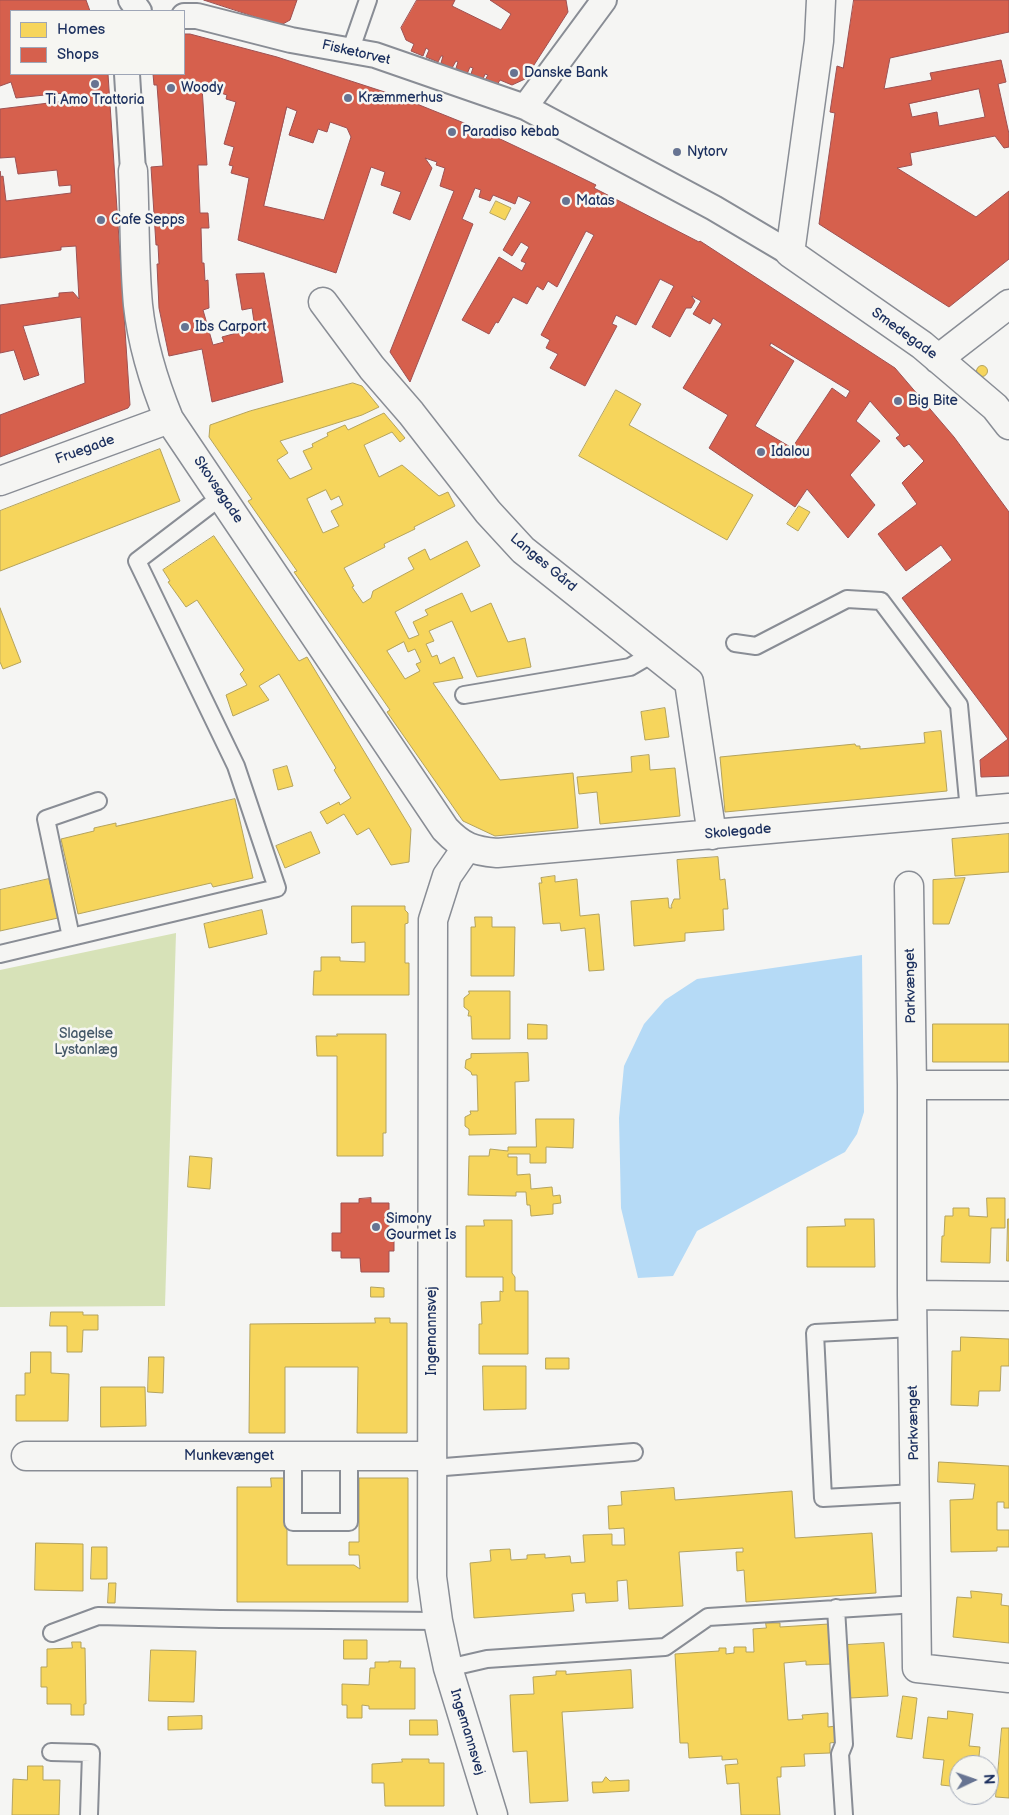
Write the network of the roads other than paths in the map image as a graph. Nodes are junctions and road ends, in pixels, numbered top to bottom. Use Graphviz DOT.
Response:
graph roads {
  1 [pos="368,0"];
  2 [pos="604,0"];
  3 [pos="822,0"];
  4 [pos="185,16"];
  5 [pos="351,49"];
  6 [pos="127,75"];
  7 [pos="524,107"];
  8 [pos="133,171"];
  9 [pos="790,253"];
  10 [pos="323,302"];
  11 [pos="1009,304"];
  12 [pos="938,359"];
  13 [pos="169,419"];
  14 [pos="1009,425"];
  15 [pos="0,481"];
  16 [pos="222,496"];
  17 [pos="735,643"];
  18 [pos="654,653"];
  19 [pos="464,695"];
  20 [pos="98,802"];
  21 [pos="1009,808"];
  22 [pos="969,811"];
  23 [pos="712,835"];
  24 [pos="467,847"];
  25 [pos="909,886"];
  26 [pos="71,937"];
  27 [pos="0,954"];
  28 [pos="912,1085"];
  29 [pos="1009,1085"];
  30 [pos="912,1295"];
  31 [pos="1009,1296"];
  32 [pos="913,1328"];
  33 [pos="634,1452"];
  34 [pos="26,1456"];
  35 [pos="293,1456"];
  36 [pos="349,1456"];
  37 [pos="432,1462"];
  38 [pos="915,1493"];
  39 [pos="916,1604"];
  40 [pos="836,1608"];
  41 [pos="438,1622"];
  42 [pos="52,1633"];
  43 [pos="448,1668"];
  44 [pos="1009,1678"];
  45 [pos="51,1752"];
  46 [pos="89,1815"];
  47 [pos="493,1815"];
  48 [pos="844,1815"];
  1 -- 5 [label="lane"];
  2 -- 7 [label="street"];
  3 -- 9 [label="street"];
  4 -- 5 [label="street, Fisketorvet"];
  5 -- 7 [label="street, Fisketorvet"];
  6 -- 8 [label="street, Skovsøgade"];
  7 -- 9 [label="street"];
  8 -- 13 [label="street, Skovsøgade"];
  9 -- 12 [label="street, Smedegade"];
  10 -- 18 [label="street, Langes Gård"];
  11 -- 12 [label="street"];
  12 -- 14 [label="street, Smedegade"];
  13 -- 15 [label="street, Fruegade"];
  13 -- 16 [label="street, Skovsøgade"];
  16 -- 24 [label="street, Skovsøgade"];
  16 -- 26 [label="lane"];
  17 -- 22 [label="lane"];
  18 -- 19 [label="lane"];
  18 -- 23 [label="street, Langes Gård"];
  20 -- 26 [label="lane"];
  21 -- 22 [label="street, Skolegade"];
  22 -- 23 [label="street, Skolegade"];
  23 -- 24 [label="street, Skolegade"];
  24 -- 37 [label="street, Ingemannsvej"];
  25 -- 28 [label="street, Parkvænget"];
  26 -- 27 [label="lane"];
  28 -- 29 [label="street"];
  28 -- 30 [label="street, Parkvænget"];
  30 -- 31 [label="street"];
  30 -- 32 [label="street, Parkvænget"];
  32 -- 38 [label="street, Parkvænget"];
  32 -- 38 [label="lane"];
  33 -- 37 [label="lane"];
  34 -- 35 [label="street, Munkevænget"];
  35 -- 36 [label="street, Munkevænget"];
  35 -- 36 [label="lane"];
  36 -- 37 [label="street, Munkevænget"];
  37 -- 41 [label="street, Ingemannsvej"];
  38 -- 39 [label="street, Parkvænget"];
  39 -- 40 [label="lane"];
  39 -- 44 [label="street, Parkvænget"];
  40 -- 43 [label="lane"];
  40 -- 48 [label="lane"];
  41 -- 42 [label="lane"];
  41 -- 43 [label="street, Ingemannsvej"];
  43 -- 47 [label="street, Ingemannsvej"];
  45 -- 46 [label="lane"];
}
